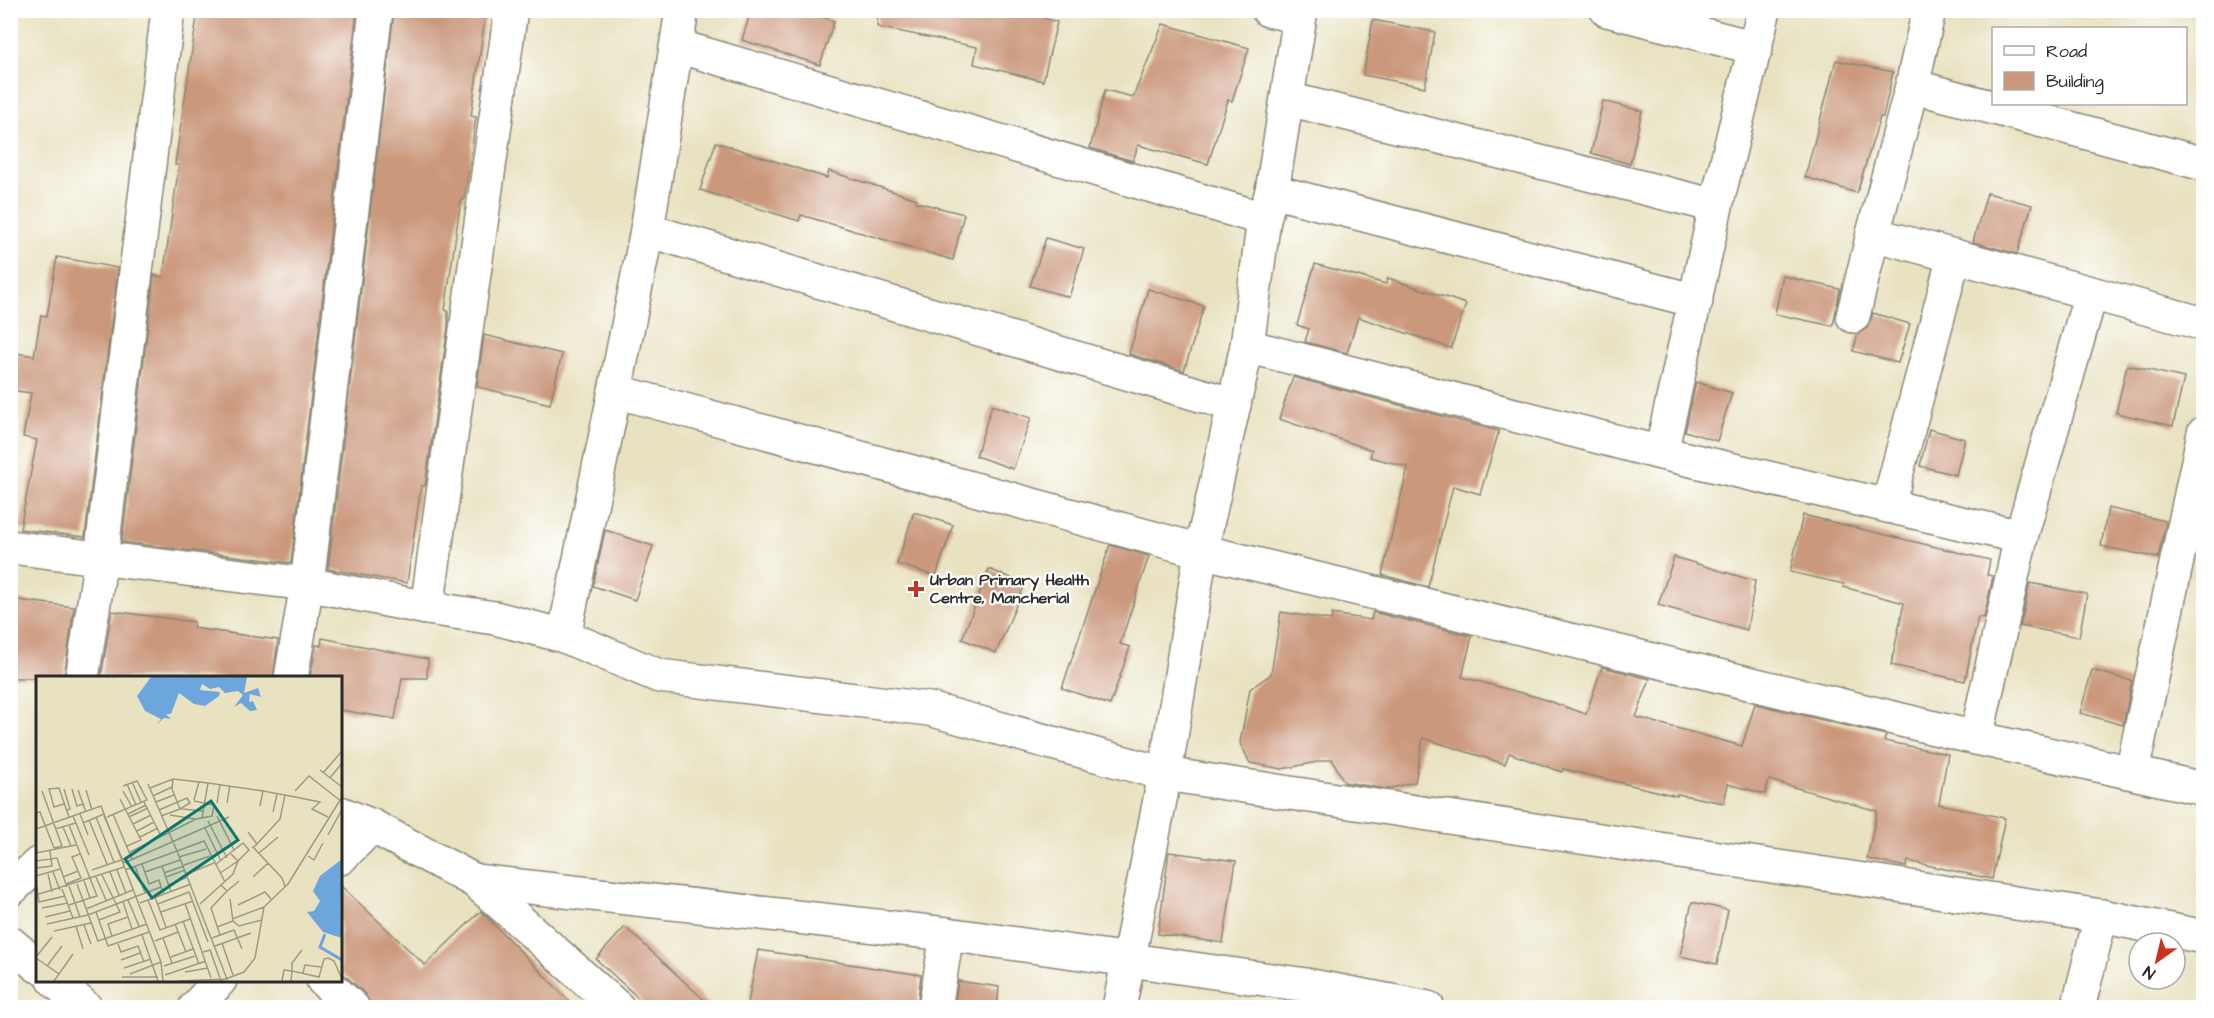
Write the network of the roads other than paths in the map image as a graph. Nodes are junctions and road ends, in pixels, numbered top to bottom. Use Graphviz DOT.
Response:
graph roads {
  1 [pos="168,10"];
  2 [pos="376,10"];
  3 [pos="511,10"];
  4 [pos="682,10"];
  5 [pos="1607,10"];
  6 [pos="1764,10"];
  7 [pos="1929,10"];
  8 [pos="1290,13"];
  9 [pos="677,46"];
  10 [pos="1756,48"];
  11 [pos="1912,86"];
  12 [pos="1288,99"];
  13 [pos="2204,164"];
  14 [pos="1268,205"];
  15 [pos="1716,206"];
  16 [pos="647,230"];
  17 [pos="1873,234"];
  18 [pos="1954,256"];
  19 [pos="2091,293"];
  20 [pos="1696,301"];
  21 [pos="1853,316"];
  22 [pos="2204,324"];
  23 [pos="1247,346"];
  24 [pos="615,391"];
  25 [pos="1234,405"];
  26 [pos="2204,433"];
  27 [pos="1661,453"];
  28 [pos="1888,506"];
  29 [pos="2021,537"];
  30 [pos="10,547"];
  31 [pos="1202,551"];
  32 [pos="101,558"];
  33 [pos="307,584"];
  34 [pos="427,608"];
  35 [pos="564,636"];
  36 [pos="82,676"];
  37 [pos="291,676"];
  38 [pos="1976,738"];
  39 [pos="2132,772"];
  40 [pos="1165,774"];
  41 [pos="2204,789"];
  42 [pos="342,814"];
  43 [pos="372,826"];
  44 [pos="342,856"];
  45 [pos="36,866"];
  46 [pos="475,881"];
  47 [pos="10,890"];
  48 [pos="2101,916"];
  49 [pos="946,934"];
  50 [pos="2204,937"];
  51 [pos="10,943"];
  52 [pos="1126,960"];
  53 [pos="36,964"];
  54 [pos="55,982"];
  55 [pos="219,982"];
  56 [pos="324,982"];
  57 [pos="1305,996"];
  58 [pos="86,1008"];
  59 [pos="195,1008"];
  60 [pos="353,1008"];
  61 [pos="618,1008"];
  62 [pos="934,1008"];
  63 [pos="1119,1008"];
  64 [pos="1428,1008"];
  65 [pos="2078,1008"];
  1 -- 32 [label="street"];
  2 -- 33 [label="street"];
  3 -- 34 [label="street"];
  4 -- 9 [label="street"];
  5 -- 10 [label="street"];
  6 -- 10 [label="street"];
  7 -- 11 [label="street"];
  8 -- 12 [label="street"];
  9 -- 14 [label="street"];
  9 -- 16 [label="street"];
  10 -- 15 [label="street"];
  11 -- 13 [label="street"];
  11 -- 17 [label="street"];
  12 -- 14 [label="street"];
  12 -- 15 [label="street"];
  14 -- 20 [label="street"];
  14 -- 23 [label="street"];
  15 -- 20 [label="street"];
  16 -- 24 [label="street"];
  16 -- 25 [label="street"];
  17 -- 18 [label="street"];
  17 -- 21 [label="street"];
  18 -- 19 [label="street"];
  18 -- 28 [label="street"];
  19 -- 22 [label="street"];
  19 -- 29 [label="street"];
  20 -- 27 [label="street"];
  23 -- 25 [label="street"];
  23 -- 27 [label="street"];
  24 -- 31 [label="street"];
  24 -- 35 [label="street"];
  25 -- 31 [label="street"];
  26 -- 39 [label="street"];
  27 -- 28 [label="street"];
  28 -- 29 [label="street"];
  29 -- 38 [label="street"];
  30 -- 32 [label="street"];
  31 -- 38 [label="street"];
  31 -- 40 [label="street"];
  32 -- 33 [label="street"];
  32 -- 36 [label="street"];
  33 -- 34 [label="street"];
  33 -- 37 [label="street"];
  34 -- 35 [label="street"];
  35 -- 40 [label="street"];
  38 -- 39 [label="street"];
  39 -- 41 [label="street"];
  40 -- 48 [label="street"];
  40 -- 52 [label="street"];
  42 -- 43 [label="street"];
  43 -- 44 [label="street"];
  43 -- 46 [label="street"];
  45 -- 47 [label="street"];
  46 -- 49 [label="street"];
  46 -- 61 [label="street"];
  48 -- 50 [label="street"];
  48 -- 65 [label="street"];
  49 -- 52 [label="street"];
  49 -- 62 [label="street"];
  51 -- 53 [label="street"];
  52 -- 57 [label="street"];
  52 -- 63 [label="street"];
  54 -- 58 [label="street"];
  55 -- 59 [label="street"];
  56 -- 60 [label="street"];
  57 -- 64 [label="street"];
}
